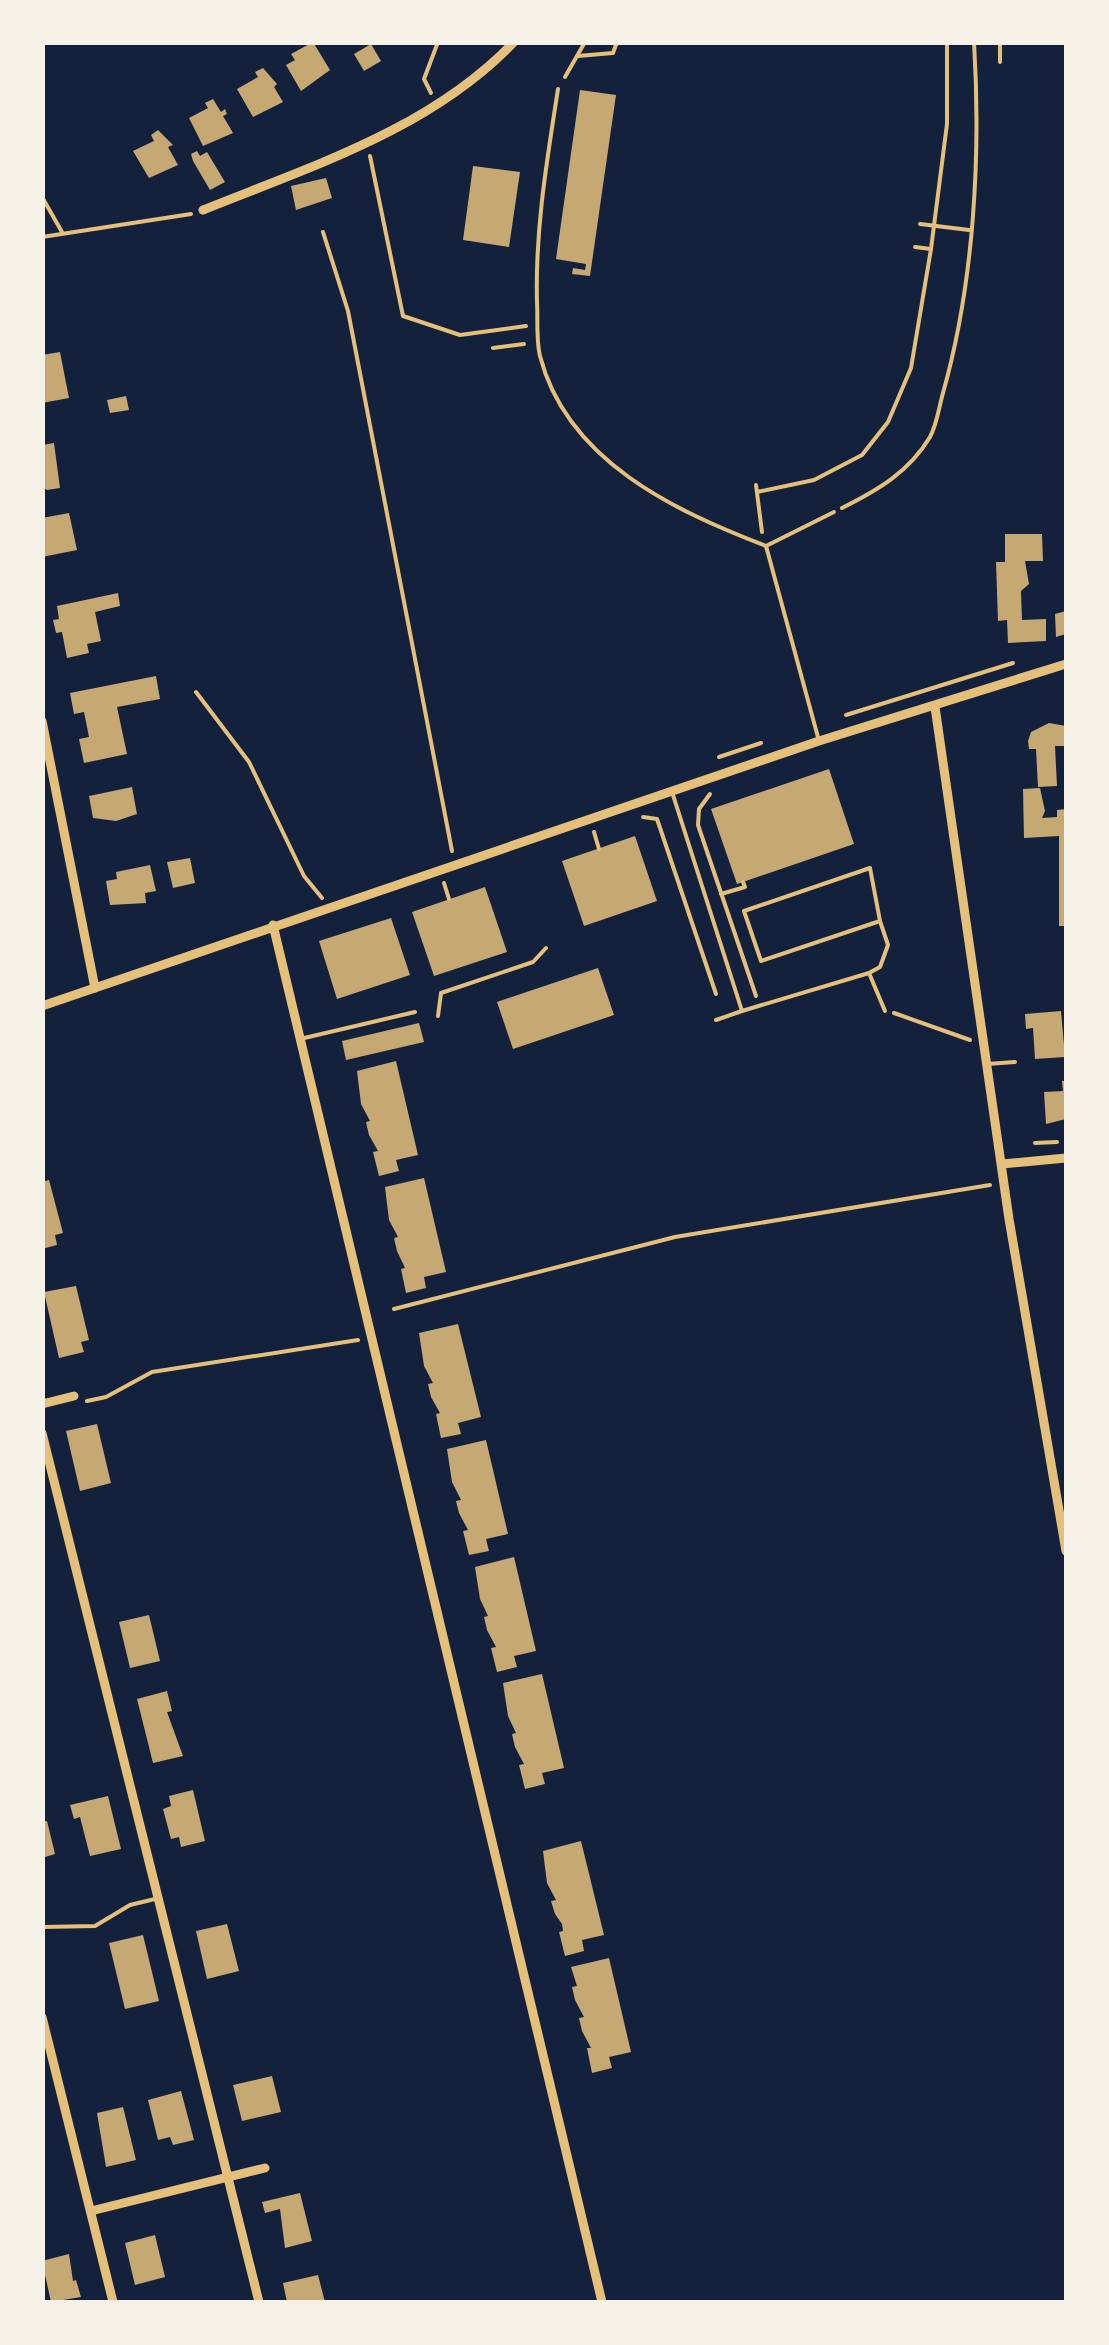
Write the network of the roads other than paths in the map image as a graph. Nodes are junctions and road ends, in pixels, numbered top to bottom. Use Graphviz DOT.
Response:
graph roads {
  1 [pos="514,42"];
  2 [pos="558,88"];
  3 [pos="203,210"];
  4 [pos="834,512"];
  5 [pos="766,546"];
  6 [pos="1066,664"];
  7 [pos="935,707"];
  8 [pos="42,721"];
  9 [pos="819,741"];
  10 [pos="672,790"];
  11 [pos="880,921"];
  12 [pos="273,925"];
  13 [pos="869,972"];
  14 [pos="96,988"];
  15 [pos="42,1006"];
  16 [pos="742,1011"];
  17 [pos="885,1011"];
  18 [pos="415,1012"];
  19 [pos="716,1020"];
  20 [pos="300,1039"];
  21 [pos="1015,1062"];
  22 [pos="987,1064"];
  23 [pos="1066,1158"];
  24 [pos="1002,1164"];
  25 [pos="75,1400"];
  26 [pos="42,1404"];
  27 [pos="42,1433"];
  28 [pos="1066,1546"];
  29 [pos="158,1898"];
  30 [pos="42,1927"];
  31 [pos="42,2017"];
  32 [pos="264,2168"];
  33 [pos="228,2176"];
  34 [pos="91,2211"];
  35 [pos="113,2302"];
  36 [pos="260,2302"];
  37 [pos="602,2302"];
  1 -- 3 [label="street"];
  2 -- 5 [label="lane"];
  4 -- 5 [label="lane"];
  5 -- 9 [label="lane"];
  6 -- 7 [label="street"];
  7 -- 9 [label="street"];
  7 -- 22 [label="street"];
  8 -- 14 [label="street"];
  9 -- 10 [label="street"];
  10 -- 12 [label="street"];
  10 -- 16 [label="lane"];
  11 -- 11 [label="lane"];
  11 -- 13 [label="lane"];
  12 -- 14 [label="street"];
  12 -- 20 [label="street"];
  13 -- 16 [label="lane"];
  13 -- 17 [label="lane"];
  14 -- 15 [label="street"];
  16 -- 19 [label="lane"];
  18 -- 20 [label="lane"];
  20 -- 37 [label="street"];
  21 -- 22 [label="lane"];
  22 -- 24 [label="street"];
  23 -- 24 [label="street"];
  24 -- 28 [label="street"];
  25 -- 26 [label="street"];
  27 -- 29 [label="street"];
  29 -- 30 [label="lane"];
  29 -- 33 [label="street"];
  31 -- 34 [label="street"];
  32 -- 33 [label="street"];
  33 -- 34 [label="street"];
  33 -- 36 [label="street"];
  34 -- 35 [label="street"];
}
